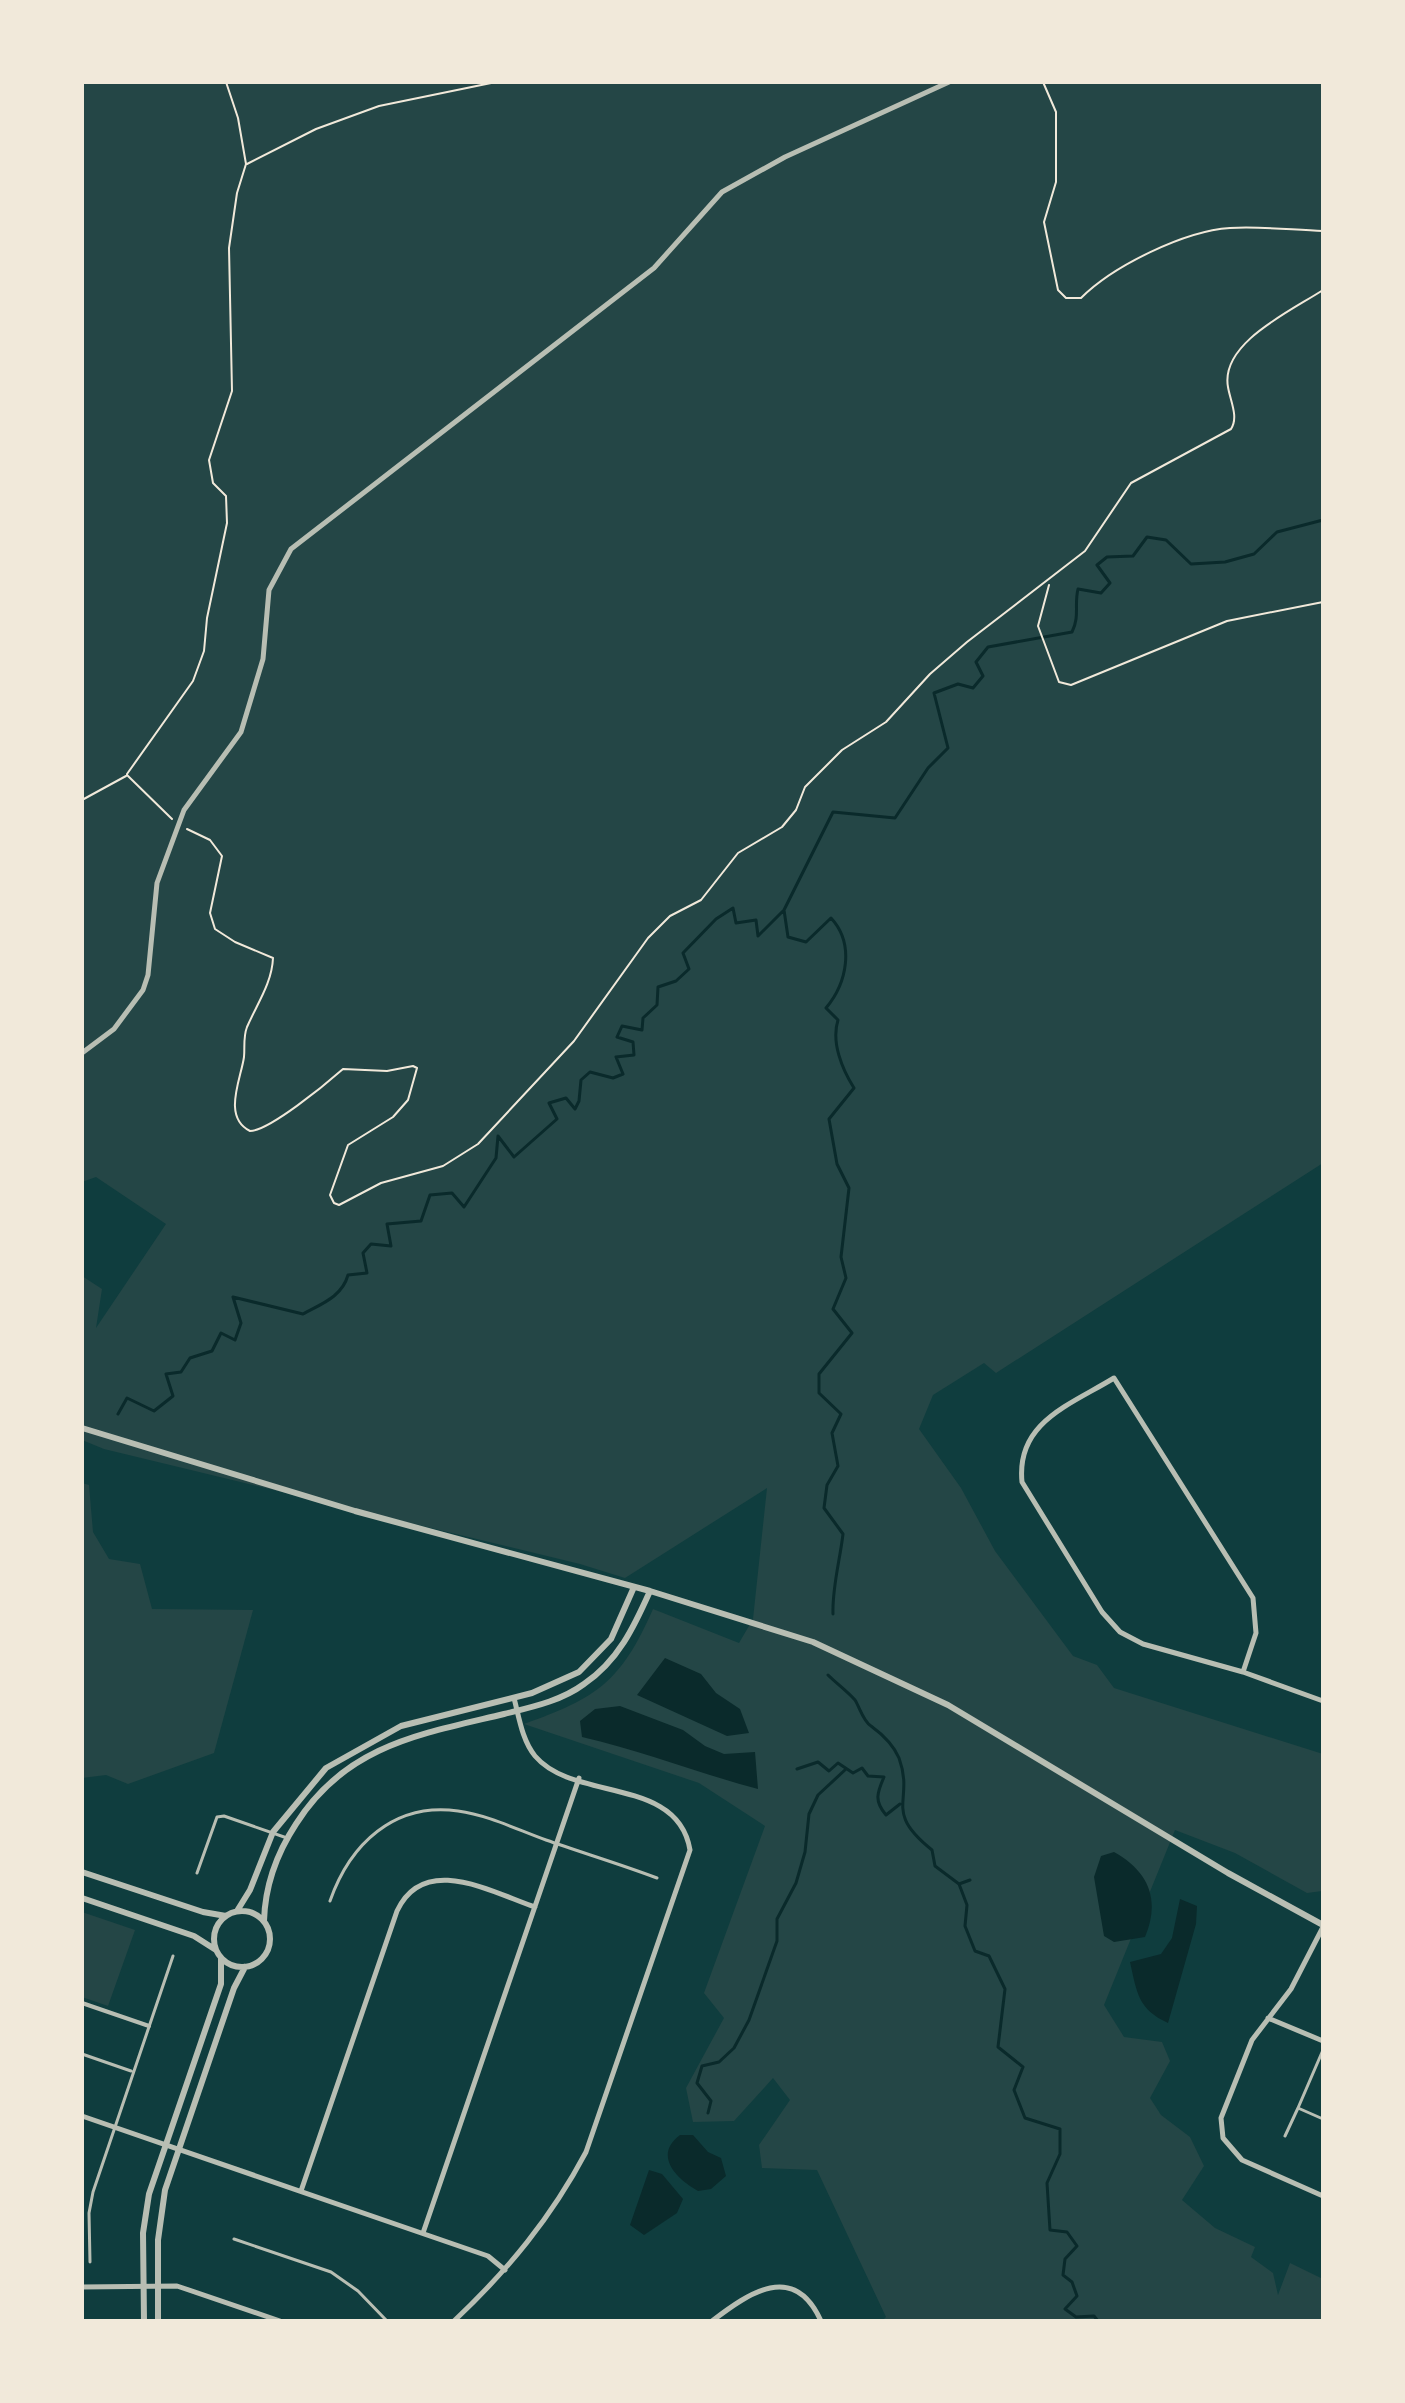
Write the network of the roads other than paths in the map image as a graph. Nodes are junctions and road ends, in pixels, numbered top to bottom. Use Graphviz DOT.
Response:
graph roads {
  1 [pos="949,82"];
  2 [pos="82,1053"];
  3 [pos="82,1428"];
  4 [pos="634,1587"];
  5 [pos="650,1591"];
  6 [pos="1243,1672"];
  7 [pos="514,1698"];
  8 [pos="1323,1701"];
  9 [pos="517,1710"];
  10 [pos="579,1778"];
  11 [pos="273,1832"];
  12 [pos="287,1838"];
  13 [pos="557,1844"];
  14 [pos="82,1872"];
  15 [pos="197,1873"];
  16 [pos="657,1878"];
  17 [pos="82,1898"];
  18 [pos="330,1901"];
  19 [pos="535,1907"];
  20 [pos="237,1911"];
  21 [pos="226,1916"];
  22 [pos="264,1921"];
  23 [pos="1323,1926"];
  24 [pos="216,1950"];
  25 [pos="173,1956"];
  26 [pos="221,1958"];
  27 [pos="245,1967"];
  28 [pos="82,2003"];
  29 [pos="1268,2018"];
  30 [pos="149,2026"];
  31 [pos="1323,2041"];
  32 [pos="1323,2050"];
  33 [pos="82,2054"];
  34 [pos="132,2072"];
  35 [pos="1298,2108"];
  36 [pos="82,2116"];
  37 [pos="1323,2119"];
  38 [pos="114,2127"];
  39 [pos="1285,2136"];
  40 [pos="165,2145"];
  41 [pos="179,2149"];
  42 [pos="301,2191"];
  43 [pos="1323,2196"];
  44 [pos="89,2228"];
  45 [pos="82,2229"];
  46 [pos="423,2233"];
  47 [pos="234,2239"];
  48 [pos="90,2262"];
  49 [pos="505,2270"];
  50 [pos="143,2286"];
  51 [pos="157,2286"];
  52 [pos="82,2287"];
  53 [pos="144,2321"];
  54 [pos="158,2321"];
  55 [pos="280,2321"];
  56 [pos="387,2321"];
  57 [pos="454,2321"];
  58 [pos="712,2321"];
  59 [pos="821,2321"];
  1 -- 2 [label="street"];
  3 -- 4 [label="street"];
  4 -- 5 [label="street"];
  4 -- 7 [label="street"];
  5 -- 9 [label="street"];
  5 -- 23 [label="street"];
  6 -- 6 [label="street"];
  6 -- 8 [label="street"];
  7 -- 9 [label="street"];
  7 -- 11 [label="street"];
  9 -- 10 [label="street"];
  9 -- 12 [label="street"];
  10 -- 13 [label="street"];
  10 -- 49 [label="street"];
  11 -- 12 [label="lane"];
  11 -- 15 [label="lane"];
  11 -- 20 [label="street"];
  12 -- 22 [label="street"];
  13 -- 16 [label="lane"];
  13 -- 18 [label="lane"];
  13 -- 19 [label="street"];
  14 -- 21 [label="street"];
  17 -- 24 [label="street"];
  19 -- 42 [label="street"];
  19 -- 46 [label="street"];
  20 -- 21 [label="street"];
  20 -- 22 [label="street"];
  21 -- 24 [label="street"];
  22 -- 27 [label="street"];
  23 -- 29 [label="street"];
  24 -- 26 [label="street"];
  25 -- 30 [label="lane"];
  26 -- 27 [label="street"];
  26 -- 40 [label="street"];
  27 -- 41 [label="street"];
  28 -- 30 [label="street"];
  29 -- 31 [label="street"];
  29 -- 43 [label="street"];
  30 -- 34 [label="lane"];
  32 -- 35 [label="lane"];
  33 -- 34 [label="lane"];
  34 -- 38 [label="lane"];
  35 -- 37 [label="lane"];
  35 -- 39 [label="lane"];
  36 -- 38 [label="street"];
  38 -- 40 [label="street"];
  38 -- 44 [label="lane"];
  40 -- 41 [label="street"];
  40 -- 50 [label="street"];
  41 -- 42 [label="street"];
  41 -- 51 [label="street"];
  42 -- 46 [label="street"];
  44 -- 45 [label="lane"];
  44 -- 48 [label="lane"];
  46 -- 49 [label="street"];
  47 -- 56 [label="lane"];
  49 -- 57 [label="street"];
  50 -- 51 [label="street"];
  50 -- 52 [label="street"];
  50 -- 53 [label="street"];
  51 -- 54 [label="street"];
  51 -- 55 [label="street"];
  58 -- 59 [label="street"];
}
